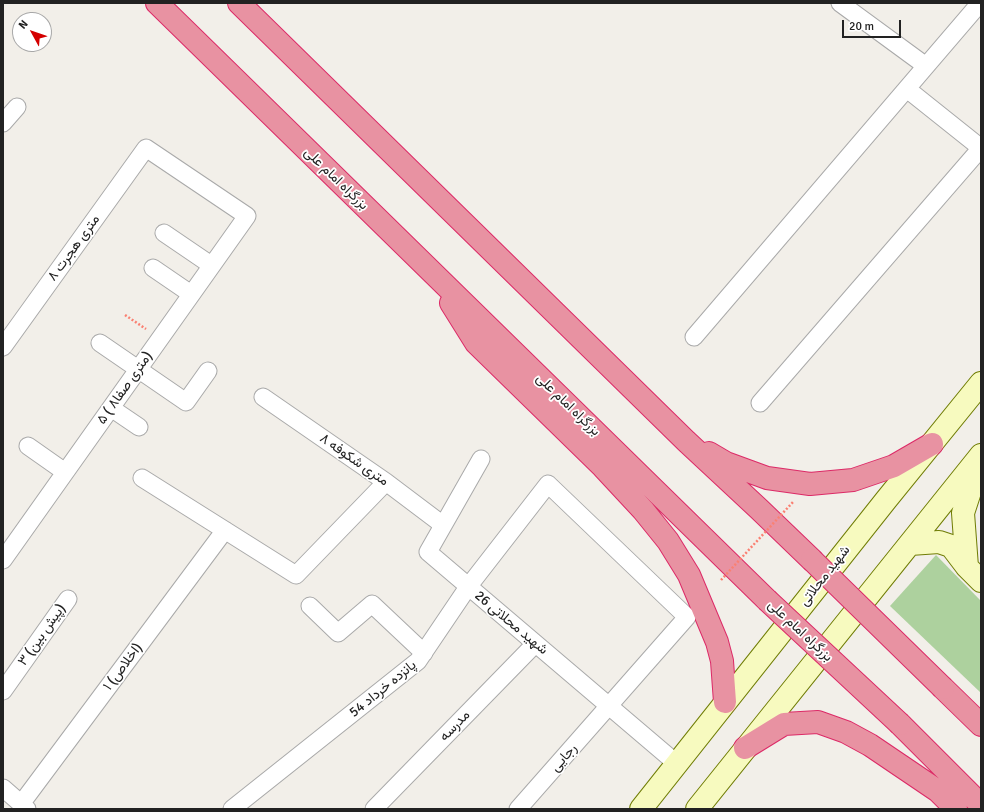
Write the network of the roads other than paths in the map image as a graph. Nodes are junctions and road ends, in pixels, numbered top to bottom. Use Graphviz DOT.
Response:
graph roads {
  1 [pos="157,3"];
  2 [pos="239,3"];
  3 [pos="840,3"];
  4 [pos="980,3"];
  5 [pos="926,66"];
  6 [pos="907,89"];
  7 [pos="16,107"];
  8 [pos="3,123"];
  9 [pos="146,148"];
  10 [pos="981,148"];
  11 [pos="164,233"];
  12 [pos="211,265"];
  13 [pos="153,268"];
  14 [pos="435,276"];
  15 [pos="191,294"];
  16 [pos="694,337"];
  17 [pos="100,343"];
  18 [pos="3,347"];
  19 [pos="138,369"];
  20 [pos="208,372"];
  21 [pos="981,382"];
  22 [pos="263,397"];
  23 [pos="760,403"];
  24 [pos="111,408"];
  25 [pos="138,427"];
  26 [pos="686,441"];
  27 [pos="932,444"];
  28 [pos="28,446"];
  29 [pos="981,456"];
  30 [pos="481,459"];
  31 [pos="65,472"];
  32 [pos="142,478"];
  33 [pos="386,482"];
  34 [pos="548,484"];
  35 [pos="443,525"];
  36 [pos="225,530"];
  37 [pos="910,544"];
  38 [pos="5,552"];
  39 [pos="974,574"];
  40 [pos="468,587"];
  41 [pos="68,599"];
  42 [pos="310,606"];
  43 [pos="536,644"];
  44 [pos="424,653"];
  45 [pos="3,692"];
  46 [pos="725,702"];
  47 [pos="609,706"];
  48 [pos="981,725"];
  49 [pos="745,748"];
  50 [pos="676,763"];
  51 [pos="3,788"];
  52 [pos="981,805"];
  53 [pos="24,806"];
  54 [pos="232,809"];
  55 [pos="374,809"];
  56 [pos="518,809"];
  57 [pos="641,809"];
  58 [pos="697,809"];
  59 [pos="956,809"];
  1 -- 14 [label="highway, بزرگراه امام علی"];
  2 -- 26 [label="highway"];
  3 -- 5 [label="street"];
  4 -- 5 [label="street"];
  5 -- 6 [label="street"];
  6 -- 10 [label="street"];
  6 -- 16 [label="street"];
  7 -- 8 [label="street"];
  9 -- 12 [label="street, ۵ ( ۸متری صفا)"];
  9 -- 18 [label="street, ۸ متری هجرت"];
  10 -- 23 [label="street"];
  11 -- 12 [label="street"];
  12 -- 15 [label="street, ۵ ( ۸متری صفا)"];
  13 -- 15 [label="street"];
  14 -- 46 [label="highway"];
  14 -- 52 [label="highway, بزرگراه امام علی, bridge"];
  15 -- 19 [label="street, ۵ ( ۸متری صفا)"];
  17 -- 19 [label="street"];
  19 -- 20 [label="street"];
  19 -- 24 [label="street, ۵ ( ۸متری صفا)"];
  21 -- 27 [label="main road, شهید محلاتی"];
  22 -- 33 [label="street, ۸ متری شکوفه"];
  24 -- 25 [label="street"];
  24 -- 31 [label="street, ۵ ( ۸متری صفا)"];
  26 -- 27 [label="highway"];
  26 -- 48 [label="highway, bridge"];
  27 -- 46 [label="main road, شهید محلاتی"];
  28 -- 31 [label="street"];
  29 -- 37 [label="main road"];
  29 -- 39 [label="main road"];
  30 -- 35 [label="street, شهید محلاتی 26"];
  31 -- 38 [label="street, ۵ ( ۸متری صفا)"];
  32 -- 36 [label="street"];
  33 -- 35 [label="street, ۸ متری شکوفه"];
  33 -- 36 [label="street"];
  34 -- 40 [label="street, پانزده خرداد 54"];
  34 -- 47 [label="street, رجایی"];
  35 -- 40 [label="street, شهید محلاتی 26"];
  36 -- 53 [label="street, ۱ (اخلاص)"];
  37 -- 39 [label="main road"];
  37 -- 49 [label="main road"];
  40 -- 43 [label="street, شهید محلاتی 26"];
  40 -- 44 [label="street, پانزده خرداد 54"];
  41 -- 45 [label="street, ۳ (پیش بین)"];
  42 -- 44 [label="street"];
  43 -- 47 [label="street, شهید محلاتی 26"];
  43 -- 55 [label="street, مدرسه"];
  44 -- 54 [label="street, پانزده خرداد 54"];
  46 -- 50 [label="main road, شهید محلاتی"];
  47 -- 50 [label="street, شهید محلاتی 26"];
  47 -- 56 [label="street, رجایی"];
  49 -- 58 [label="main road"];
  49 -- 59 [label="highway"];
  50 -- 57 [label="main road, شهید محلاتی"];
  51 -- 53 [label="street"];
}
